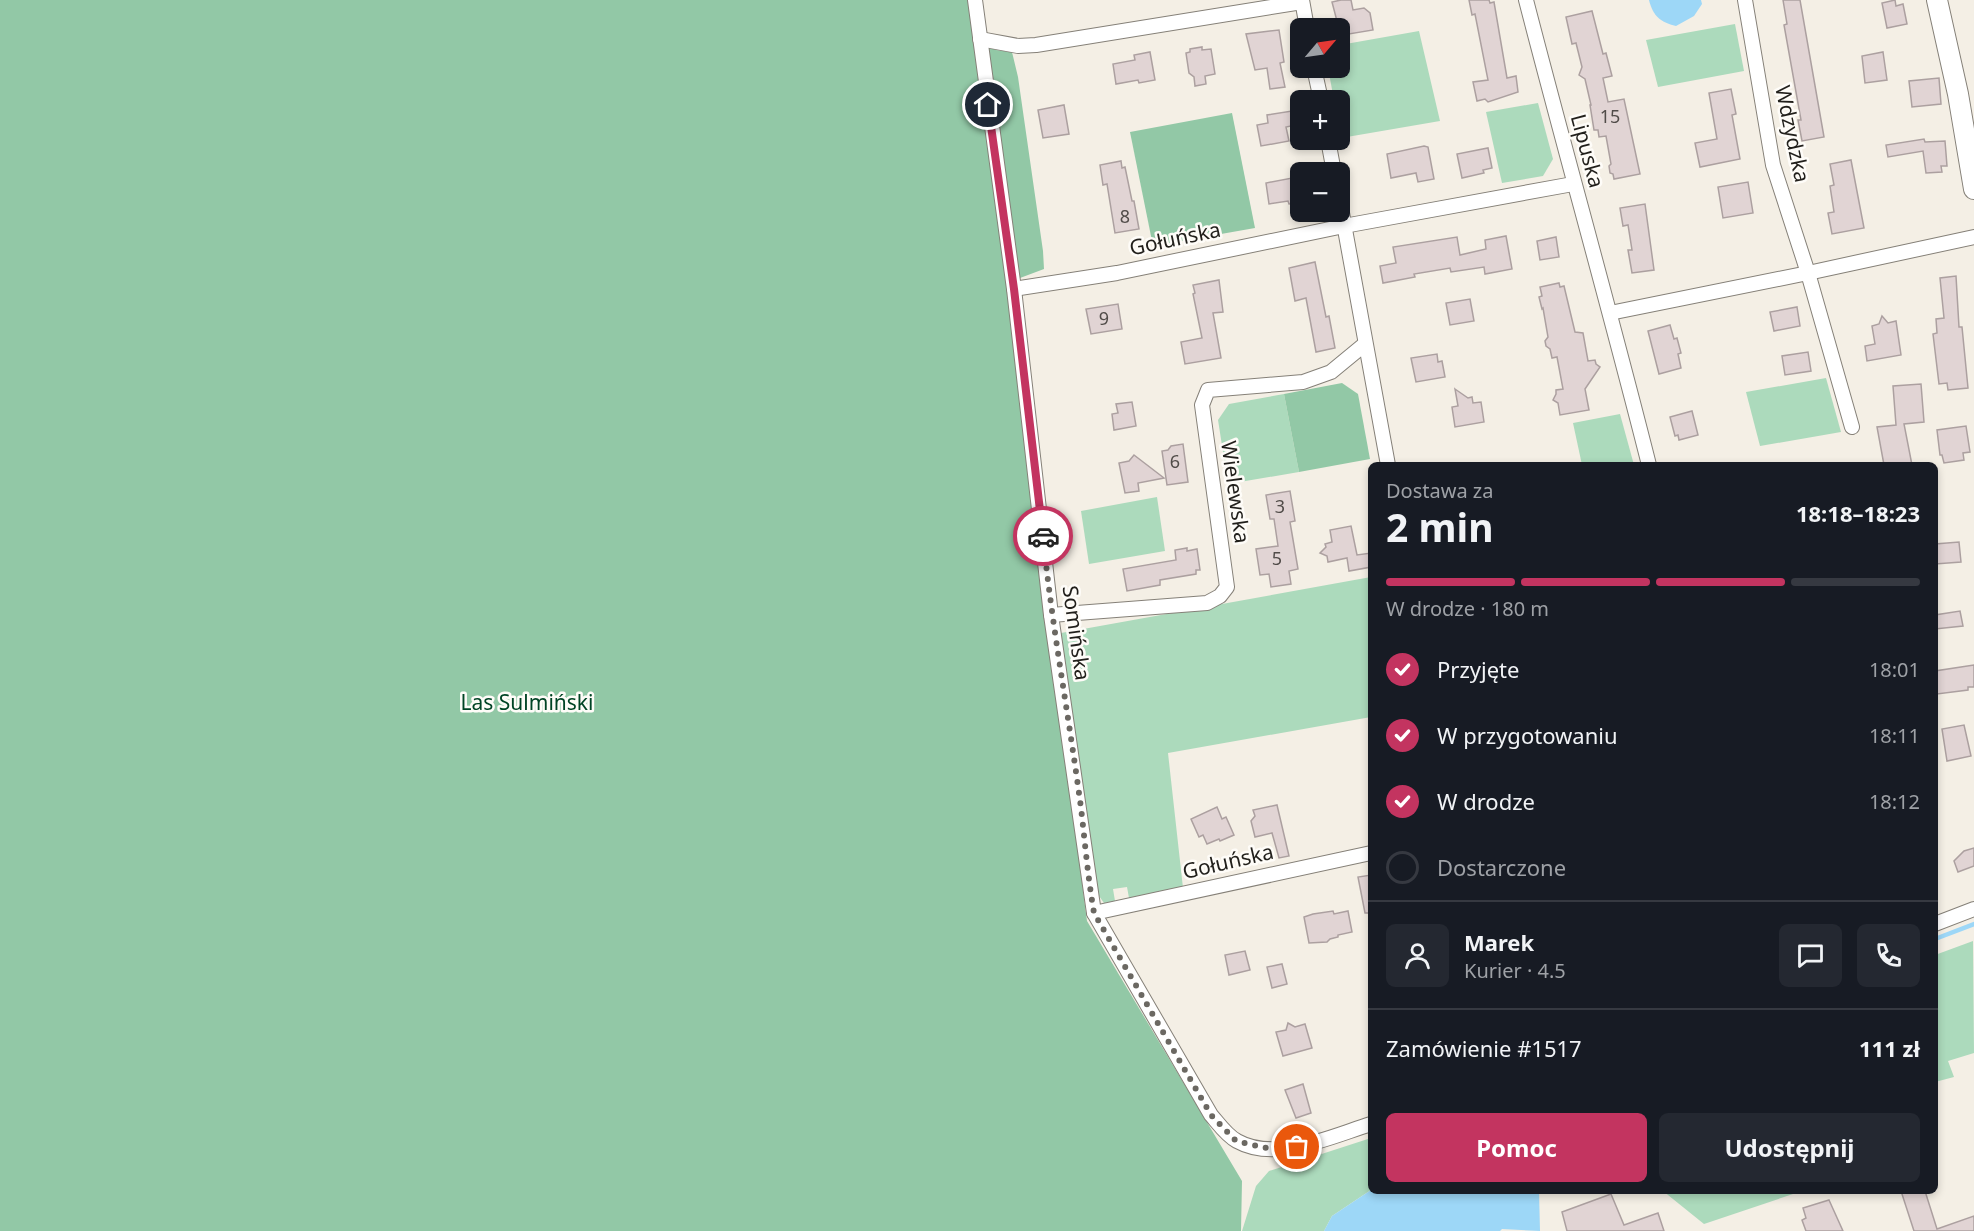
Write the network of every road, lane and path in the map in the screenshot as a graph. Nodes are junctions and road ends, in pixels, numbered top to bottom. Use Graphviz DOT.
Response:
graph roads {
  1 [pos="975,0"];
  2 [pos="1526,0"];
  3 [pos="1746,0"];
  4 [pos="1937,0"];
  5 [pos="1302,1"];
  6 [pos="1305,18"];
  7 [pos="980,39"];
  8 [pos="1573,184"];
  9 [pos="1974,189"];
  10 [pos="1343,222"];
  11 [pos="1344,226"];
  12 [pos="1974,237"];
  13 [pos="1808,273"];
  14 [pos="1014,289"];
  15 [pos="1610,313"];
  16 [pos="1365,344"];
  17 [pos="1852,427"];
  18 [pos="1387,462"];
  19 [pos="1648,462"];
  20 [pos="1052,615"];
  21 [pos="1368,854"];
  22 [pos="1974,909"];
  23 [pos="1094,913"];
  24 [pos="1938,923"];
  25 [pos="1368,1125"];
  1 -- 7 [label="street, Somińska"];
  2 -- 8 [label="street, Lipuska"];
  3 -- 13 [label="street, Wdzydzka"];
  4 -- 9 [label="street"];
  5 -- 6 [label="street"];
  5 -- 7 [label="street"];
  7 -- 14 [label="street, Somińska"];
  8 -- 11 [label="street, Gołuńska"];
  8 -- 15 [label="street, Lipuska"];
  10 -- 11 [label="street"];
  11 -- 14 [label="street, Gołuńska"];
  11 -- 16 [label="street"];
  12 -- 13 [label="street"];
  13 -- 15 [label="street"];
  13 -- 17 [label="street, Wdzydzka"];
  14 -- 20 [label="street, Somińska"];
  15 -- 19 [label="street, Lipuska"];
  16 -- 18 [label="street"];
  16 -- 20 [label="street, Wielewska"];
  20 -- 23 [label="street, Somińska"];
  21 -- 23 [label="street, Gołuńska"];
  22 -- 24 [label="street"];
  23 -- 25 [label="street, Somińska"];
}
